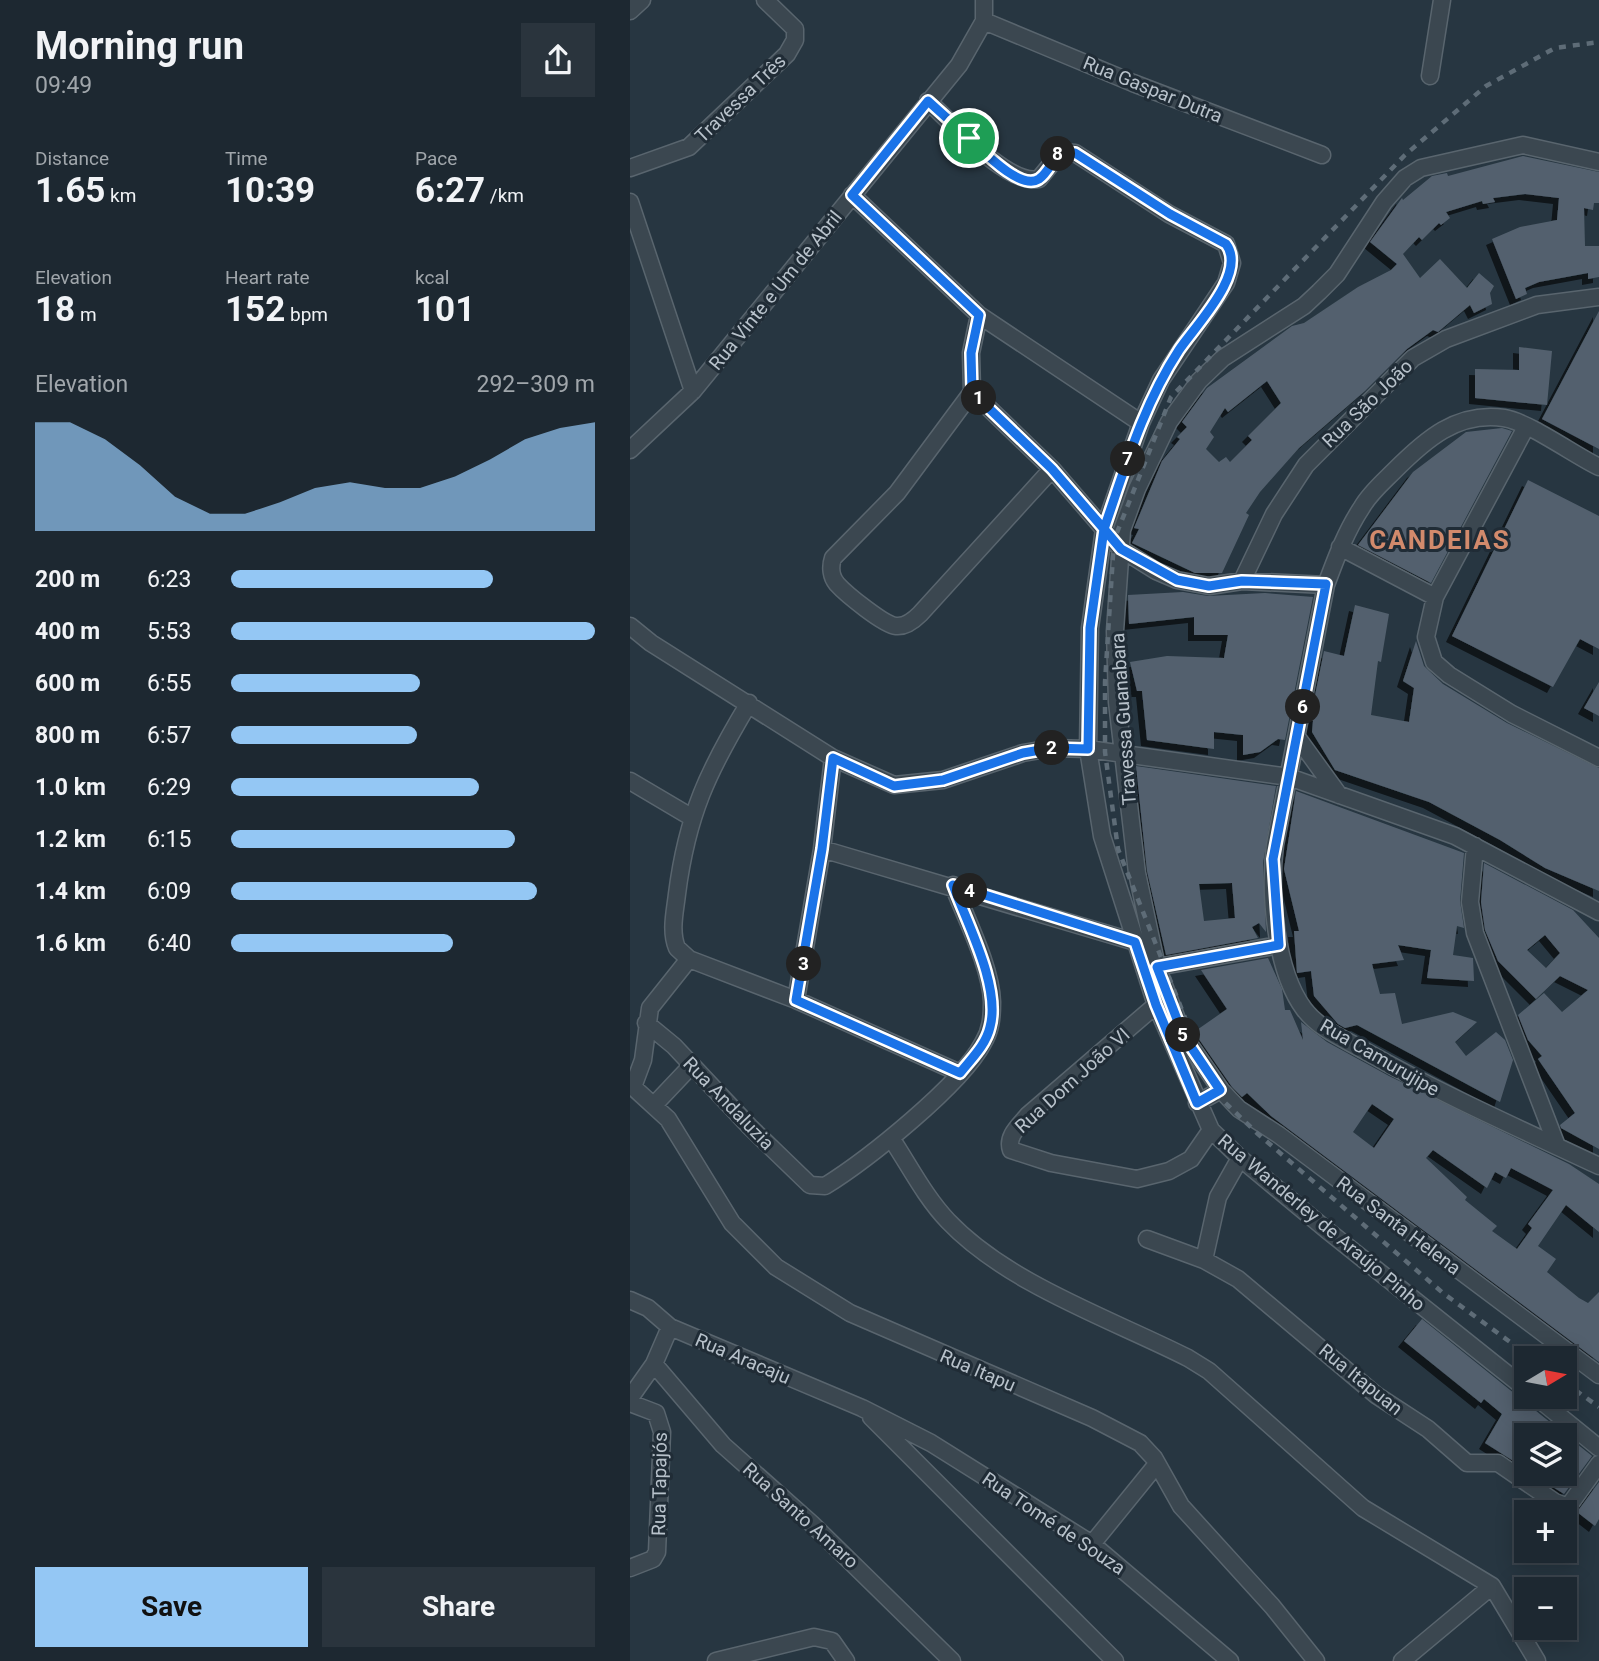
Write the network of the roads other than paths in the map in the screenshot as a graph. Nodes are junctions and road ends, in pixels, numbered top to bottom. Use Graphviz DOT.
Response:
graph roads {
  1 [pos="642,0"];
  2 [pos="765,0"];
  3 [pos="984,0"];
  4 [pos="1442,0"];
  5 [pos="630,11"];
  6 [pos="984,21"];
  7 [pos="1430,76"];
  8 [pos="928,101"];
  9 [pos="1322,155"];
  10 [pos="1599,162"];
  11 [pos="630,168"];
  12 [pos="852,195"];
  13 [pos="630,202"];
  14 [pos="1599,297"];
  15 [pos="979,315"];
  16 [pos="693,391"];
  17 [pos="972,392"];
  18 [pos="1141,423"];
  19 [pos="1526,427"];
  20 [pos="630,450"];
  21 [pos="1599,467"];
  22 [pos="1052,469"];
  23 [pos="1104,529"];
  24 [pos="1340,547"];
  25 [pos="1121,549"];
  26 [pos="1242,581"];
  27 [pos="1326,584"];
  28 [pos="1435,597"];
  29 [pos="630,626"];
  30 [pos="749,703"];
  31 [pos="1297,737"];
  32 [pos="1088,749"];
  33 [pos="1124,754"];
  34 [pos="833,758"];
  35 [pos="1599,758"];
  36 [pos="1289,777"];
  37 [pos="630,781"];
  38 [pos="1339,794"];
  39 [pos="691,817"];
  40 [pos="1475,846"];
  41 [pos="822,849"];
  42 [pos="953,885"];
  43 [pos="1599,912"];
  44 [pos="1135,942"];
  45 [pos="1279,945"];
  46 [pos="689,958"];
  47 [pos="1157,967"];
  48 [pos="796,1000"];
  49 [pos="1156,1005"];
  50 [pos="646,1023"];
  51 [pos="691,1066"];
  52 [pos="960,1073"];
  53 [pos="631,1088"];
  54 [pos="1220,1090"];
  55 [pos="1197,1103"];
  56 [pos="655,1104"];
  57 [pos="1212,1130"];
  58 [pos="891,1138"];
  59 [pos="1557,1146"];
  60 [pos="1240,1158"];
  61 [pos="1599,1166"];
  62 [pos="1147,1239"];
  63 [pos="1204,1260"];
  64 [pos="630,1300"];
  65 [pos="670,1327"];
  66 [pos="654,1364"];
  67 [pos="1599,1375"];
  68 [pos="1514,1379"];
  69 [pos="630,1401"];
  70 [pos="862,1408"];
  71 [pos="1551,1409"];
  72 [pos="1599,1448"];
  73 [pos="1157,1464"];
  74 [pos="1599,1464"];
  75 [pos="1092,1544"];
  76 [pos="630,1568"];
  77 [pos="1492,1586"];
  78 [pos="1310,1658"];
  79 [pos="716,1661"];
  80 [pos="846,1661"];
  81 [pos="952,1661"];
  82 [pos="1115,1661"];
  83 [pos="1230,1661"];
  84 [pos="1402,1661"];
  85 [pos="1537,1661"];
  1 -- 5 [label="street"];
  2 -- 11 [label="street, Travessa Três"];
  3 -- 6 [label="street"];
  4 -- 7 [label="street"];
  6 -- 8 [label="street, Rua Vinte e Um de Abril"];
  6 -- 9 [label="street, Rua Gaspar Dutra"];
  8 -- 12 [label="street, Rua Vinte e Um de Abril"];
  8 -- 18 [label="street, Rua Wanderley de Araújo Pinho"];
  10 -- 25 [label="street, Travessa Guanabara"];
  12 -- 15 [label="street"];
  12 -- 16 [label="street, Rua Vinte e Um de Abril"];
  13 -- 16 [label="street"];
  14 -- 26 [label="street, Rua São João"];
  15 -- 17 [label="street"];
  15 -- 18 [label="street"];
  16 -- 20 [label="street, Rua Vinte e Um de Abril"];
  17 -- 22 [label="street"];
  17 -- 22 [label="street"];
  18 -- 23 [label="street, Rua Wanderley de Araújo Pinho"];
  19 -- 21 [label="street"];
  19 -- 24 [label="street"];
  19 -- 28 [label="street"];
  22 -- 23 [label="street"];
  23 -- 25 [label="street"];
  23 -- 32 [label="street, Rua Wanderley de Araújo Pinho"];
  24 -- 27 [label="street"];
  24 -- 28 [label="street"];
  25 -- 26 [label="street"];
  25 -- 33 [label="street, Travessa Guanabara"];
  26 -- 27 [label="street"];
  27 -- 31 [label="street"];
  28 -- 35 [label="street"];
  29 -- 30 [label="street"];
  30 -- 34 [label="street"];
  30 -- 39 [label="street"];
  31 -- 36 [label="street"];
  31 -- 38 [label="street"];
  32 -- 33 [label="street"];
  32 -- 34 [label="street"];
  32 -- 44 [label="street, Rua Wanderley de Araújo Pinho"];
  33 -- 36 [label="street"];
  33 -- 47 [label="street, Travessa Guanabara"];
  34 -- 41 [label="street"];
  36 -- 38 [label="street"];
  36 -- 45 [label="street, Rua Camurujipe"];
  37 -- 39 [label="street"];
  38 -- 40 [label="street"];
  39 -- 46 [label="street"];
  40 -- 43 [label="street"];
  40 -- 59 [label="street"];
  41 -- 42 [label="street"];
  41 -- 48 [label="street"];
  42 -- 44 [label="street"];
  42 -- 52 [label="street"];
  44 -- 49 [label="street, Rua Wanderley de Araújo Pinho"];
  45 -- 47 [label="street"];
  45 -- 59 [label="street, Rua Camurujipe"];
  46 -- 48 [label="street"];
  46 -- 50 [label="street"];
  47 -- 54 [label="street, Travessa Guanabara"];
  48 -- 52 [label="street"];
  49 -- 55 [label="street, Rua Wanderley de Araújo Pinho"];
  49 -- 57 [label="street, Rua Dom João VI"];
  50 -- 51 [label="street, Rua Andaluzia"];
  50 -- 53 [label="street"];
  51 -- 56 [label="street"];
  51 -- 58 [label="street, Rua Andaluzia"];
  52 -- 58 [label="street"];
  53 -- 56 [label="street, Rua Itapu"];
  54 -- 55 [label="street"];
  54 -- 67 [label="street, Rua Santa Helena"];
  55 -- 57 [label="street, Rua Wanderley de Araújo Pinho"];
  56 -- 73 [label="street, Rua Itapu"];
  57 -- 60 [label="street, Rua Wanderley de Araújo Pinho"];
  58 -- 77 [label="street"];
  59 -- 61 [label="street, Rua Camurujipe"];
  60 -- 63 [label="street"];
  60 -- 68 [label="street, Rua Wanderley de Araújo Pinho"];
  62 -- 63 [label="street, Rua Itapuan"];
  63 -- 74 [label="street, Rua Itapuan"];
  64 -- 65 [label="street, Rua Aracaju"];
  65 -- 66 [label="street"];
  65 -- 70 [label="street, Rua Aracaju"];
  66 -- 69 [label="street"];
  66 -- 81 [label="street, Rua Santo Amaro"];
  69 -- 76 [label="street, Rua Tapajós"];
  70 -- 75 [label="street, Rua Tomé de Souza"];
  70 -- 82 [label="street"];
  71 -- 72 [label="street"];
  73 -- 75 [label="street"];
  73 -- 78 [label="street, Rua Itapu"];
  75 -- 83 [label="street, Rua Tomé de Souza"];
  77 -- 84 [label="street"];
  77 -- 85 [label="street"];
  79 -- 80 [label="street"];
}
